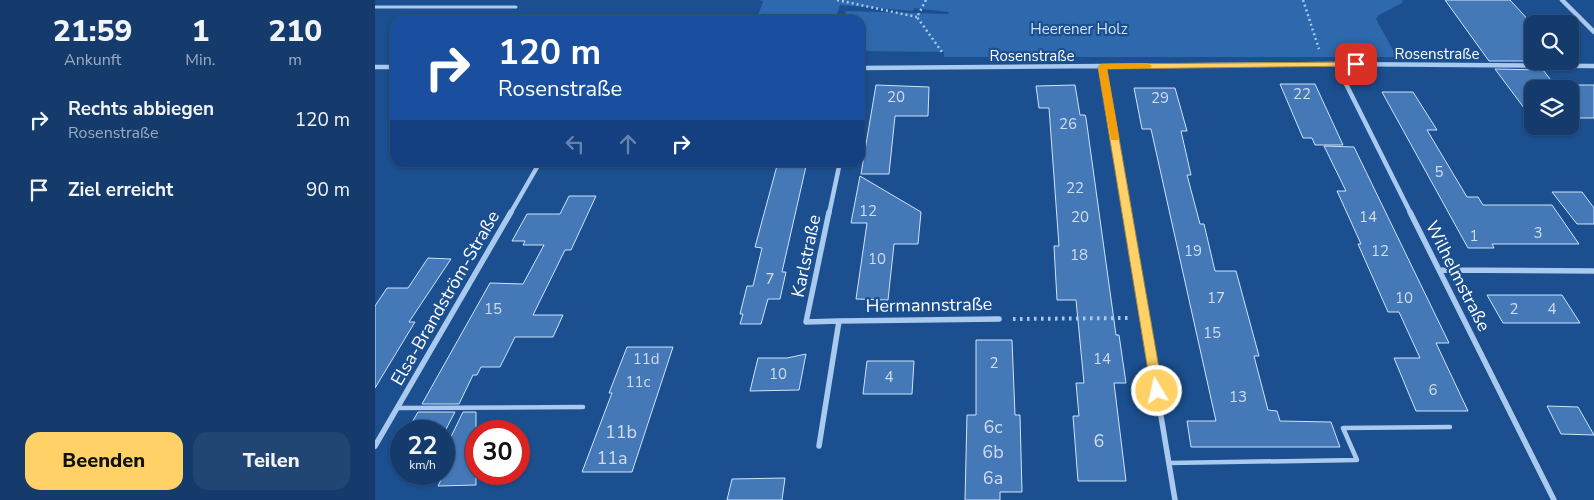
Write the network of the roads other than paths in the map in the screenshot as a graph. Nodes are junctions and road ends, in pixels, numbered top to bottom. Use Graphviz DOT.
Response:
graph roads {
  1 [pos="1562,0"];
  2 [pos="375,7"];
  3 [pos="516,7"];
  4 [pos="1594,32"];
  5 [pos="1336,64"];
  6 [pos="1594,66"];
  7 [pos="375,67"];
  8 [pos="390,67"];
  9 [pos="1102,67"];
  10 [pos="865,68"];
  11 [pos="537,167"];
  12 [pos="839,167"];
  13 [pos="1440,270"];
  14 [pos="1594,271"];
  15 [pos="999,319"];
  16 [pos="839,321"];
  17 [pos="583,407"];
  18 [pos="397,408"];
  19 [pos="1450,427"];
  20 [pos="375,446"];
  21 [pos="819,446"];
  22 [pos="1169,463"];
  23 [pos="1175,500"];
  24 [pos="1554,500"];
  1 -- 4 [label="street"];
  2 -- 3 [label="lane"];
  5 -- 6 [label="street, Rosenstraße"];
  5 -- 9 [label="street, Rosenstraße"];
  5 -- 13 [label="street, Wilhelmstraße"];
  7 -- 8 [label="street"];
  9 -- 10 [label="street, Rosenstraße"];
  9 -- 22 [label="street"];
  11 -- 18 [label="street, Elsa-Brandström-Straße"];
  12 -- 16 [label="street, Karlstraße"];
  13 -- 14 [label="street"];
  13 -- 24 [label="street, Wilhelmstraße"];
  15 -- 16 [label="street, Hermannstraße"];
  16 -- 21 [label="street"];
  17 -- 18 [label="lane"];
  18 -- 20 [label="street, Elsa-Brandström-Straße"];
  19 -- 22 [label="lane"];
  22 -- 23 [label="street"];
}
